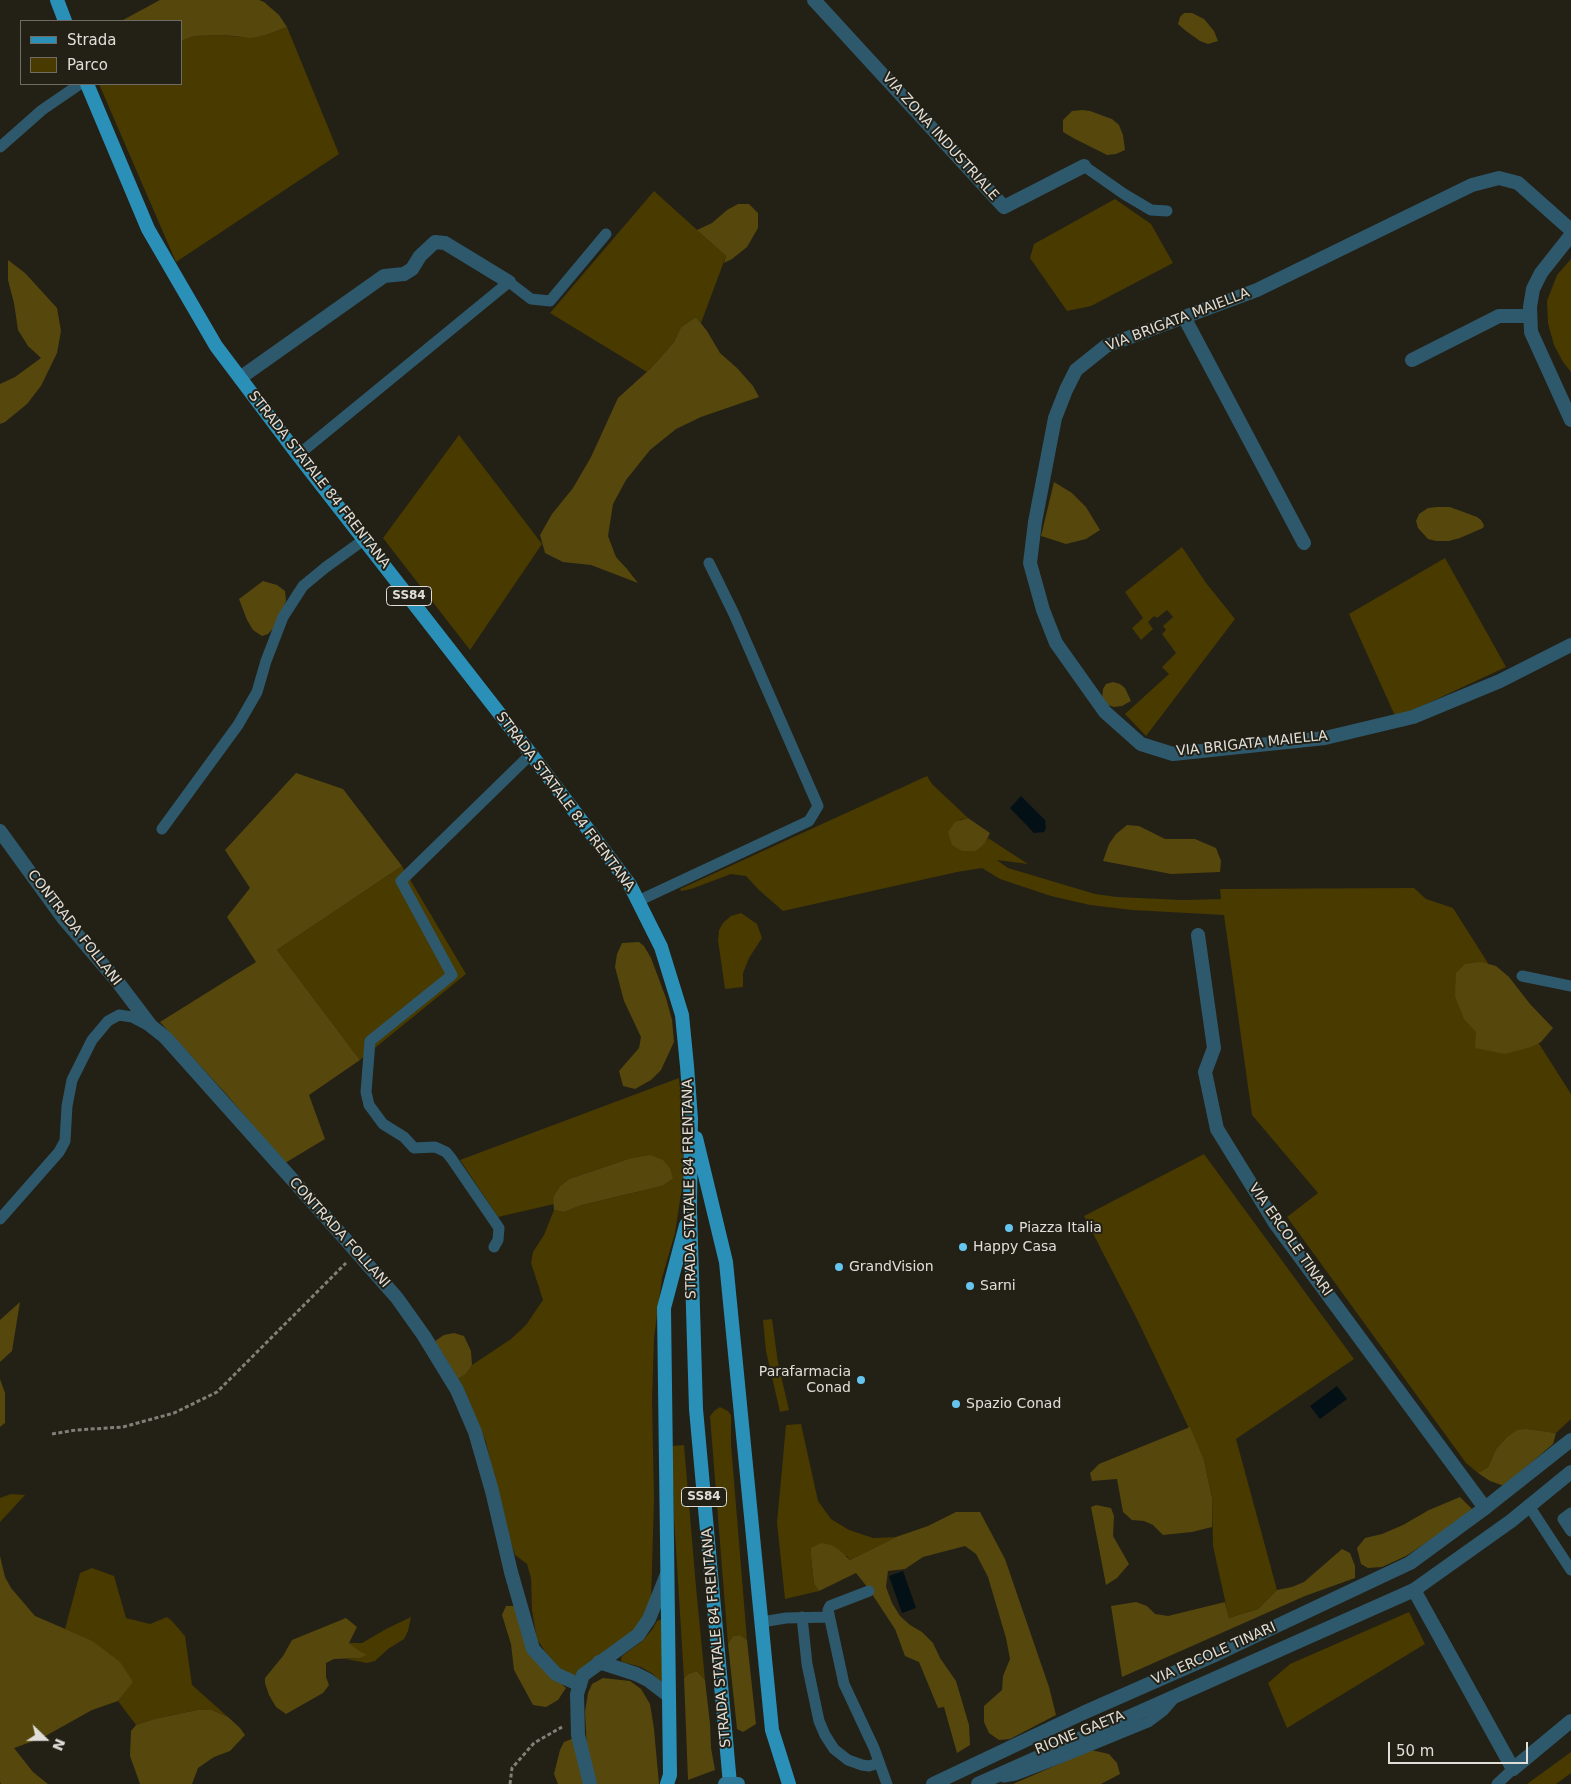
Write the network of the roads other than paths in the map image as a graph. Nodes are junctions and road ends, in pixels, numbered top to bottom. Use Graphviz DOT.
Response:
graph roads {
  1 [pos="57,0"];
  2 [pos="814,0"];
  3 [pos="65,20"];
  4 [pos="79,85"];
  5 [pos="87,85"];
  6 [pos="0,147"];
  7 [pos="1084,166"];
  8 [pos="1167,211"];
  9 [pos="1571,230"];
  10 [pos="606,234"];
  11 [pos="1571,235"];
  12 [pos="509,282"];
  13 [pos="1530,316"];
  14 [pos="1184,317"];
  15 [pos="1412,360"];
  16 [pos="240,378"];
  17 [pos="1571,420"];
  18 [pos="298,455"];
  19 [pos="365,539"];
  20 [pos="1304,543"];
  21 [pos="710,563"];
  22 [pos="1571,646"];
  23 [pos="531,754"];
  24 [pos="162,829"];
  25 [pos="0,831"];
  26 [pos="638,901"];
  27 [pos="1198,935"];
  28 [pos="1522,976"];
  29 [pos="1571,986"];
  30 [pos="151,1026"];
  31 [pos="691,1119"];
  32 [pos="690,1209"];
  33 [pos="0,1219"];
  34 [pos="494,1247"];
  35 [pos="1571,1440"];
  36 [pos="1571,1472"];
  37 [pos="1529,1506"];
  38 [pos="1485,1508"];
  39 [pos="1571,1513"];
  40 [pos="1571,1531"];
  41 [pos="1571,1570"];
  42 [pos="667,1573"];
  43 [pos="1414,1590"];
  44 [pos="869,1591"];
  45 [pos="802,1617"];
  46 [pos="829,1617"];
  47 [pos="762,1622"];
  48 [pos="599,1662"];
  49 [pos="580,1685"];
  50 [pos="669,1696"];
  51 [pos="1571,1721"];
  52 [pos="879,1763"];
  53 [pos="1513,1769"];
  54 [pos="668,1780"];
  55 [pos="982,1782"];
  56 [pos="590,1784"];
  57 [pos="725,1784"];
  58 [pos="730,1784"];
  59 [pos="738,1784"];
  60 [pos="789,1784"];
  61 [pos="887,1784"];
  62 [pos="933,1784"];
  63 [pos="1497,1784"];
  1 -- 3 [label="main road"];
  2 -- 7 [label="street, VIA ZONA INDUSTRIALE"];
  4 -- 6 [label="lane"];
  5 -- 16 [label="main road, STRADA STATALE 84 FRENTANA / SS84"];
  7 -- 8 [label="lane"];
  9 -- 14 [label="street, VIA BRIGATA MAIELLA"];
  10 -- 12 [label="lane"];
  11 -- 13 [label="street"];
  12 -- 16 [label="street"];
  12 -- 18 [label="lane"];
  13 -- 15 [label="street"];
  13 -- 17 [label="street"];
  14 -- 20 [label="street"];
  14 -- 22 [label="street, VIA BRIGATA MAIELLA"];
  16 -- 18 [label="main road, STRADA STATALE 84 FRENTANA / SS84"];
  18 -- 19 [label="main road, STRADA STATALE 84 FRENTANA / SS84"];
  19 -- 23 [label="main road, STRADA STATALE 84 FRENTANA / SS84"];
  19 -- 24 [label="lane"];
  21 -- 26 [label="lane"];
  23 -- 26 [label="main road, STRADA STATALE 84 FRENTANA / SS84"];
  23 -- 34 [label="lane"];
  25 -- 30 [label="street, CONTRADA FOLLANI"];
  26 -- 31 [label="main road, STRADA STATALE 84 FRENTANA / SS84"];
  27 -- 38 [label="street, VIA ERCOLE TINARI"];
  28 -- 29 [label="lane"];
  30 -- 33 [label="lane"];
  30 -- 49 [label="street, CONTRADA FOLLANI"];
  31 -- 32 [label="main road, STRADA STATALE 84 FRENTANA / SS84"];
  31 -- 47 [label="main road"];
  32 -- 42 [label="main road"];
  32 -- 58 [label="main road, STRADA STATALE 84 FRENTANA / SS84"];
  35 -- 38 [label="street, VIA ERCOLE TINARI"];
  36 -- 37 [label="street, VIA ERCOLE TINARI"];
  37 -- 41 [label="lane"];
  37 -- 43 [label="street, VIA ERCOLE TINARI"];
  38 -- 62 [label="street, VIA ERCOLE TINARI"];
  39 -- 40 [label="lane"];
  42 -- 48 [label="street"];
  42 -- 50 [label="main road"];
  43 -- 53 [label="street"];
  43 -- 55 [label="street, VIA ERCOLE TINARI"];
  44 -- 46 [label="lane"];
  45 -- 46 [label="lane"];
  45 -- 47 [label="lane"];
  45 -- 52 [label="lane"];
  46 -- 52 [label="lane"];
  47 -- 60 [label="main road"];
  48 -- 49 [label="street"];
  48 -- 50 [label="street"];
  49 -- 56 [label="street"];
  50 -- 54 [label="main road"];
  51 -- 53 [label="street"];
  52 -- 61 [label="lane"];
  53 -- 63 [label="lane"];
  57 -- 59 [label="main road, bridge"];
}
